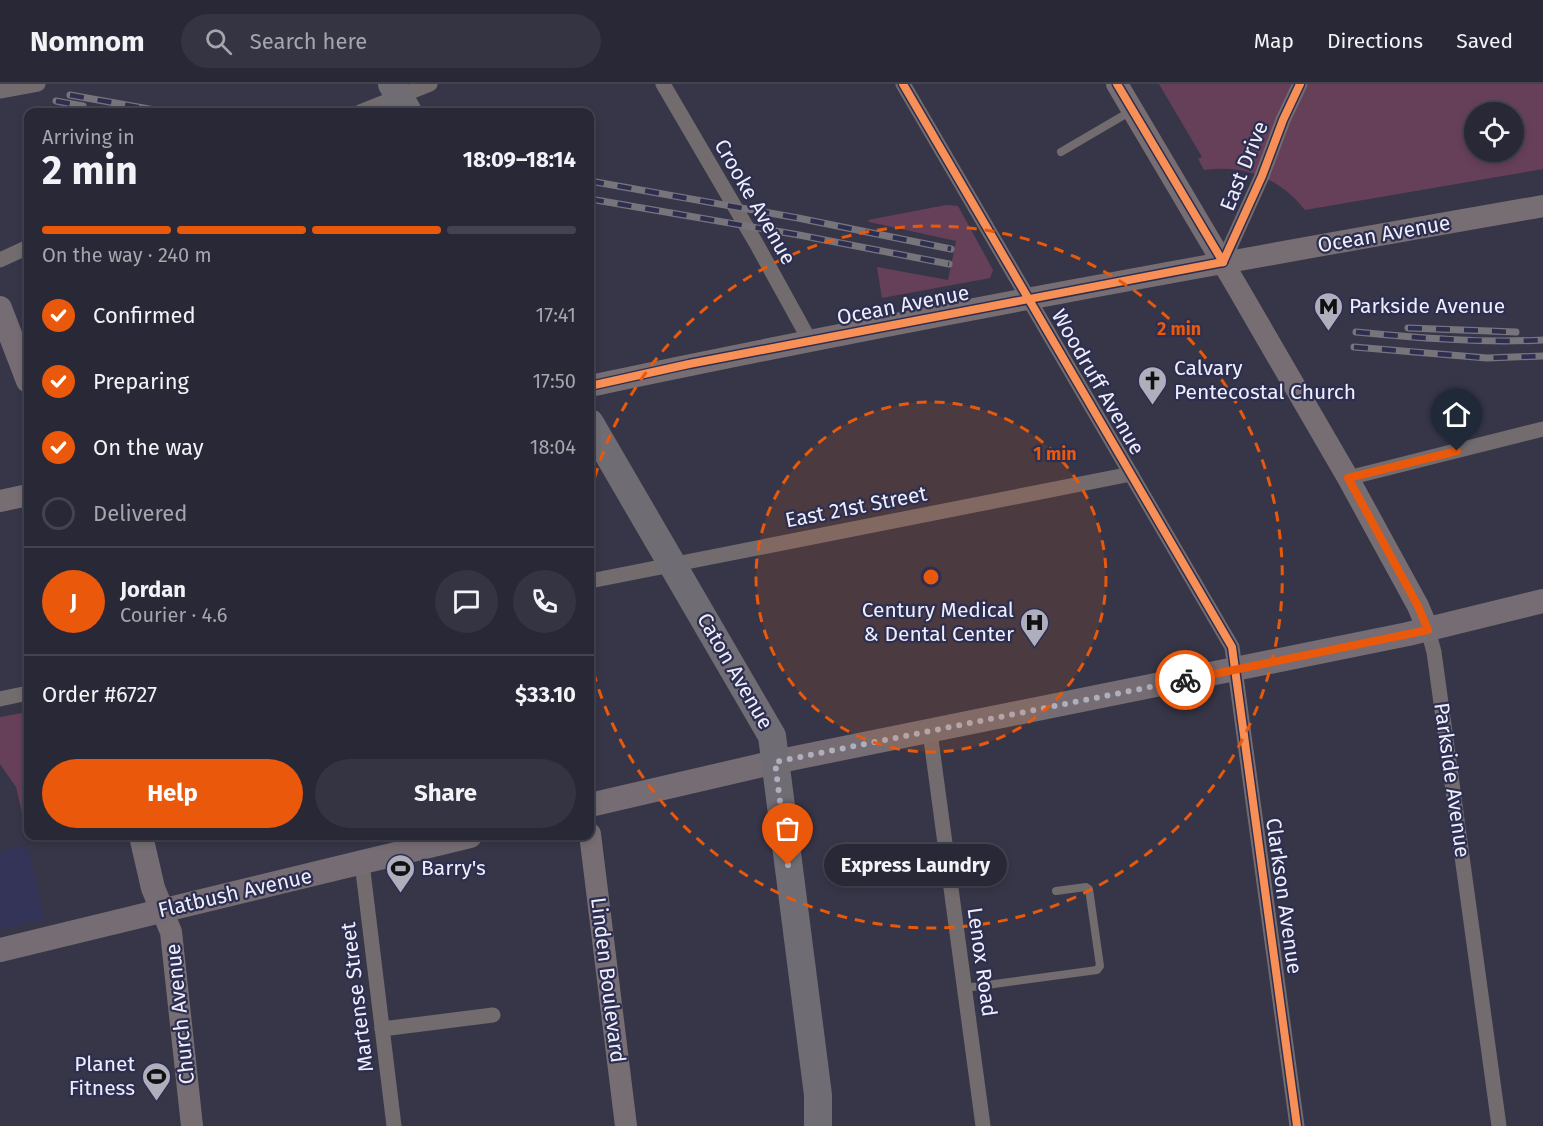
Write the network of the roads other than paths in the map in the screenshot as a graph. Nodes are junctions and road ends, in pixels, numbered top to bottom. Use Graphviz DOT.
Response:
graph roads {
  1 [pos="38,84"];
  2 [pos="430,84"];
  3 [pos="663,84"];
  4 [pos="903,84"];
  5 [pos="1116,84"];
  6 [pos="1300,84"];
  7 [pos="0,91"];
  8 [pos="400,98"];
  9 [pos="371,108"];
  10 [pos="1132,111"];
  11 [pos="1061,152"];
  12 [pos="1543,206"];
  13 [pos="24,249"];
  14 [pos="0,260"];
  15 [pos="1223,261"];
  16 [pos="1029,299"];
  17 [pos="0,308"];
  18 [pos="810,341"];
  19 [pos="24,371"];
  20 [pos="594,385"];
  21 [pos="1543,429"];
  22 [pos="594,430"];
  23 [pos="1131,474"];
  24 [pos="1348,478"];
  25 [pos="24,496"];
  26 [pos="0,501"];
  27 [pos="673,565"];
  28 [pos="594,580"];
  29 [pos="1543,601"];
  30 [pos="1428,630"];
  31 [pos="1236,670"];
  32 [pos="24,694"];
  33 [pos="0,699"];
  34 [pos="930,732"];
  35 [pos="775,762"];
  36 [pos="594,804"];
  37 [pos="142,840"];
  38 [pos="454,840"];
  39 [pos="591,840"];
  40 [pos="362,863"];
  41 [pos="1056,891"];
  42 [pos="162,910"];
  43 [pos="0,950"];
  44 [pos="965,988"];
  45 [pos="492,1015"];
  46 [pos="382,1029"];
  47 [pos="192,1126"];
  48 [pos="394,1126"];
  49 [pos="626,1126"];
  50 [pos="818,1126"];
  51 [pos="983,1126"];
  52 [pos="1297,1126"];
  53 [pos="1499,1126"];
  1 -- 7 [label="street"];
  2 -- 8 [label="street"];
  3 -- 18 [label="street, Crooke Avenue"];
  4 -- 16 [label="street, Woodruff Avenue"];
  5 -- 10 [label="main road, Parkside Avenue"];
  6 -- 15 [label="street, East Drive"];
  8 -- 9 [label="street"];
  10 -- 11 [label="lane"];
  10 -- 15 [label="main road, Parkside Avenue"];
  12 -- 15 [label="main road, Ocean Avenue"];
  13 -- 14 [label="street"];
  15 -- 16 [label="main road, Ocean Avenue"];
  15 -- 24 [label="main road, Parkside Avenue"];
  16 -- 18 [label="main road, Ocean Avenue"];
  16 -- 23 [label="street, Woodruff Avenue"];
  17 -- 19 [label="main road"];
  18 -- 20 [label="main road, Ocean Avenue"];
  21 -- 24 [label="street"];
  22 -- 27 [label="highway, Caton Avenue"];
  23 -- 27 [label="street, East 21st Street"];
  23 -- 31 [label="street, Woodruff Avenue"];
  24 -- 30 [label="main road, Parkside Avenue"];
  25 -- 26 [label="main road"];
  27 -- 28 [label="street, East 21st Street"];
  27 -- 35 [label="highway, Caton Avenue"];
  29 -- 30 [label="main road"];
  30 -- 31 [label="main road"];
  30 -- 53 [label="street, Parkside Avenue"];
  31 -- 34 [label="main road"];
  31 -- 52 [label="street, Clarkson Avenue"];
  32 -- 33 [label="street"];
  34 -- 35 [label="main road"];
  34 -- 44 [label="street, Lenox Road"];
  35 -- 36 [label="main road"];
  35 -- 50 [label="highway, Caton Avenue"];
  37 -- 42 [label="main road, Church Avenue"];
  38 -- 40 [label="main road, Flatbush Avenue"];
  39 -- 49 [label="main road, Linden Boulevard"];
  40 -- 42 [label="main road, Flatbush Avenue"];
  40 -- 46 [label="street, Martense Street"];
  41 -- 44 [label="lane"];
  42 -- 43 [label="main road, Flatbush Avenue"];
  42 -- 47 [label="main road, Church Avenue"];
  44 -- 51 [label="street, Lenox Road"];
  45 -- 46 [label="street"];
  46 -- 48 [label="street, Martense Street"];
}
